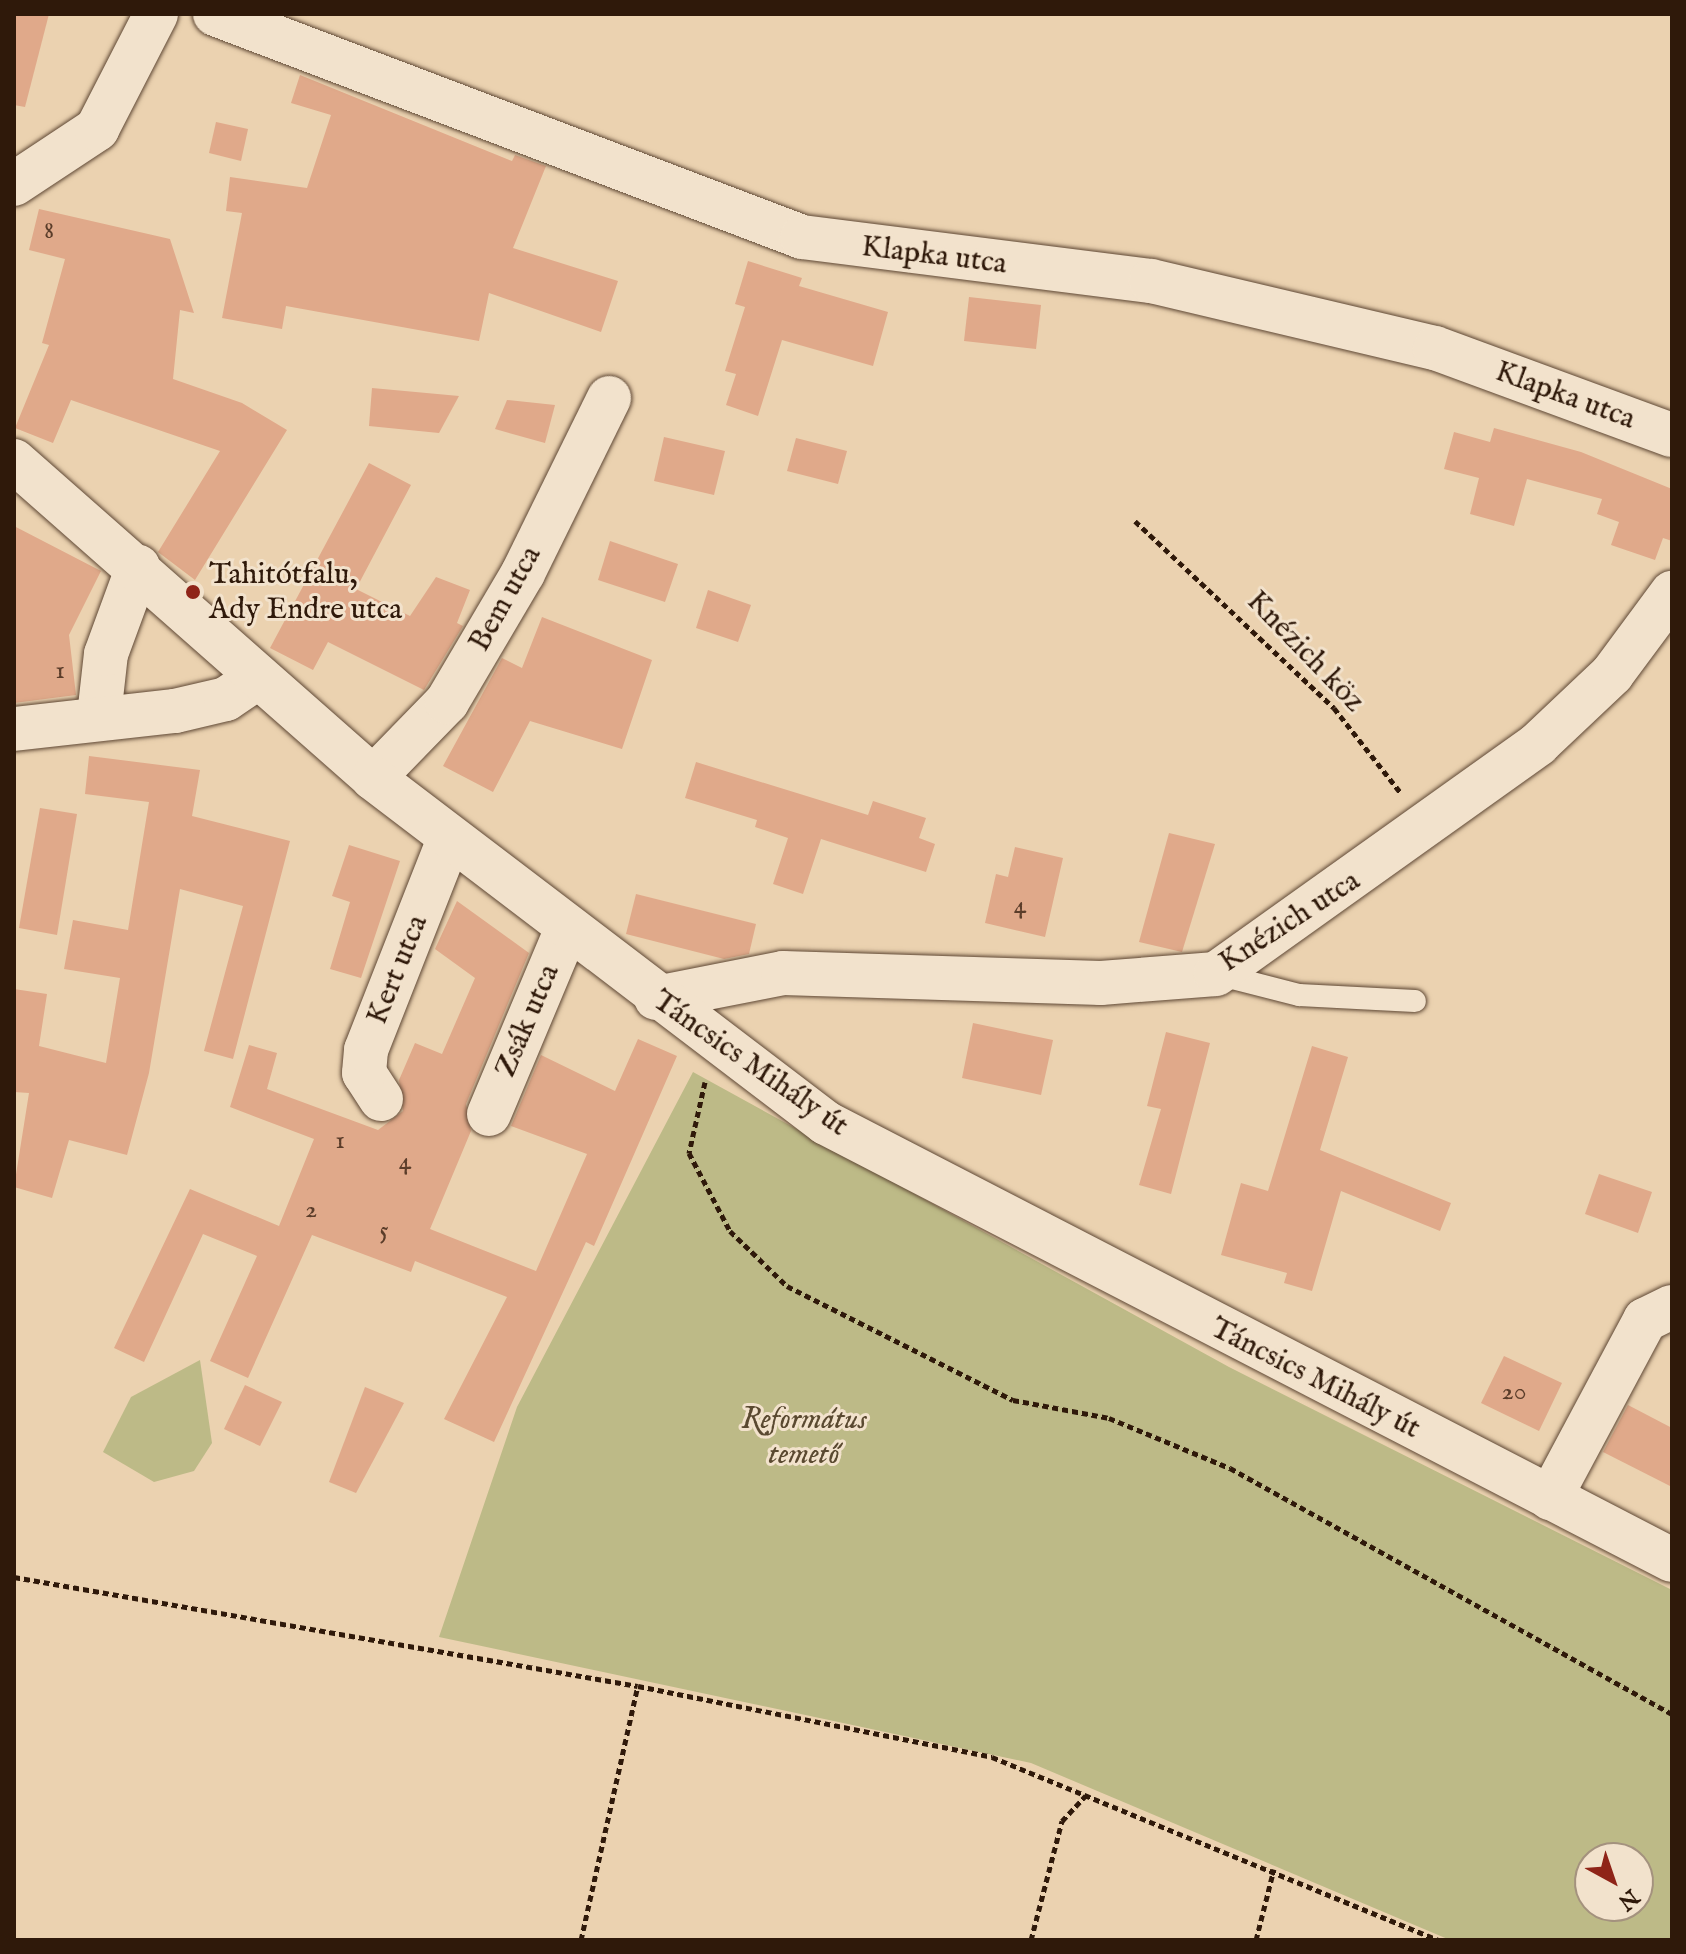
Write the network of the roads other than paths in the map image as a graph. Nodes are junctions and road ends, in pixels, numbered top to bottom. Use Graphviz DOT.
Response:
graph roads {
  1 [pos="156,14"];
  2 [pos="215,14"];
  3 [pos="14,184"];
  4 [pos="609,398"];
  5 [pos="1672,435"];
  6 [pos="14,461"];
  7 [pos="138,567"];
  8 [pos="1672,593"];
  9 [pos="256,679"];
  10 [pos="99,716"];
  11 [pos="14,729"];
  12 [pos="373,778"];
  13 [pos="449,839"];
  14 [pos="567,928"];
  15 [pos="1216,974"];
  16 [pos="656,998"];
  17 [pos="1415,1001"];
  18 [pos="381,1099"];
  19 [pos="489,1114"];
  20 [pos="1672,1307"];
  21 [pos="1550,1498"];
  22 [pos="1672,1560"];
  1 -- 3 [label="street"];
  2 -- 5 [label="street, Klapka utca"];
  4 -- 12 [label="street, Bem utca"];
  6 -- 7 [label="street, Táncsics Mihály út"];
  7 -- 9 [label="street, Táncsics Mihály út"];
  7 -- 10 [label="street"];
  8 -- 15 [label="street, Knézich utca"];
  9 -- 10 [label="street"];
  9 -- 12 [label="street, Táncsics Mihály út"];
  10 -- 11 [label="street"];
  12 -- 13 [label="street, Táncsics Mihály út"];
  13 -- 14 [label="street, Táncsics Mihály út"];
  13 -- 18 [label="street, Kert utca"];
  14 -- 16 [label="street, Táncsics Mihály út"];
  14 -- 19 [label="street, Zsák utca"];
  15 -- 16 [label="street, Knézich utca"];
  15 -- 17 [label="lane"];
  16 -- 21 [label="street, Táncsics Mihály út"];
  20 -- 21 [label="street"];
  21 -- 22 [label="street, Táncsics Mihály út"];
}
